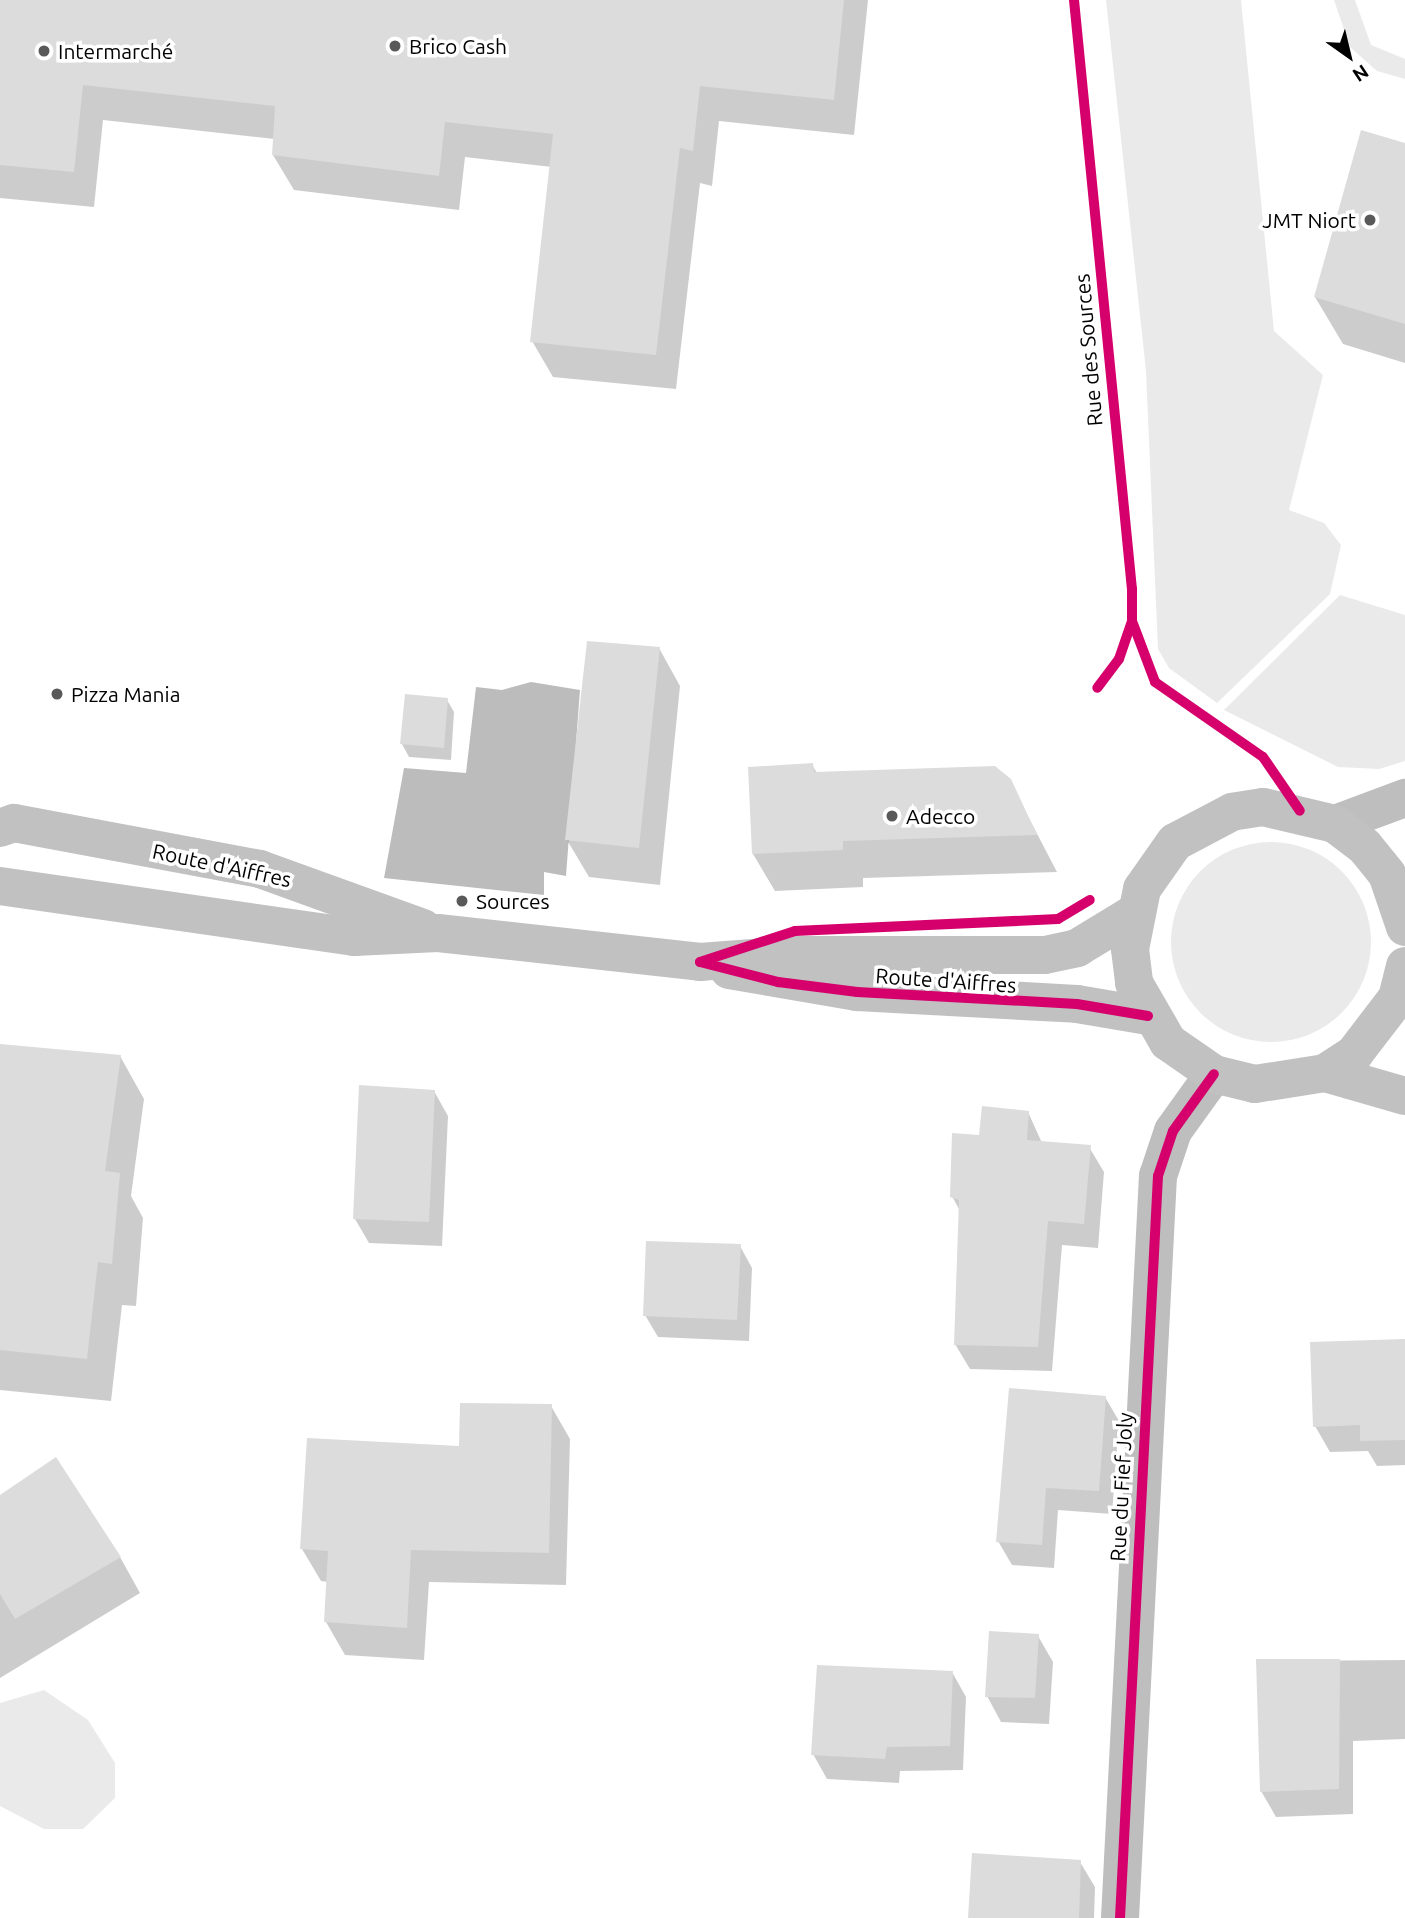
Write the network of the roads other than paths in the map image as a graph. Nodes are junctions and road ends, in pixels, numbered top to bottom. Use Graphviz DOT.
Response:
graph roads {
  1 [pos="1405,798"];
  2 [pos="1335,824"];
  3 [pos="0,828"];
  4 [pos="0,886"];
  5 [pos="1404,912"];
  6 [pos="1133,914"];
  7 [pos="438,933"];
  8 [pos="700,962"];
  9 [pos="1402,991"];
  10 [pos="1148,1016"];
  11 [pos="1325,1073"];
  12 [pos="1214,1074"];
  13 [pos="1405,1096"];
  14 [pos="1120,1918"];
  1 -- 2 [label="street"];
  2 -- 5 [label="main road"];
  2 -- 6 [label="main road"];
  3 -- 7 [label="main road, Route d'Aiffres"];
  4 -- 7 [label="main road, Route d'Aiffres"];
  6 -- 8 [label="main road, Route d'Aiffres"];
  6 -- 10 [label="main road"];
  7 -- 8 [label="main road, Route d'Aiffres"];
  8 -- 10 [label="main road, Route d'Aiffres"];
  9 -- 11 [label="main road"];
  10 -- 12 [label="main road"];
  11 -- 12 [label="main road"];
  11 -- 13 [label="main road"];
  12 -- 14 [label="street, Rue du Fief Joly"];
}
